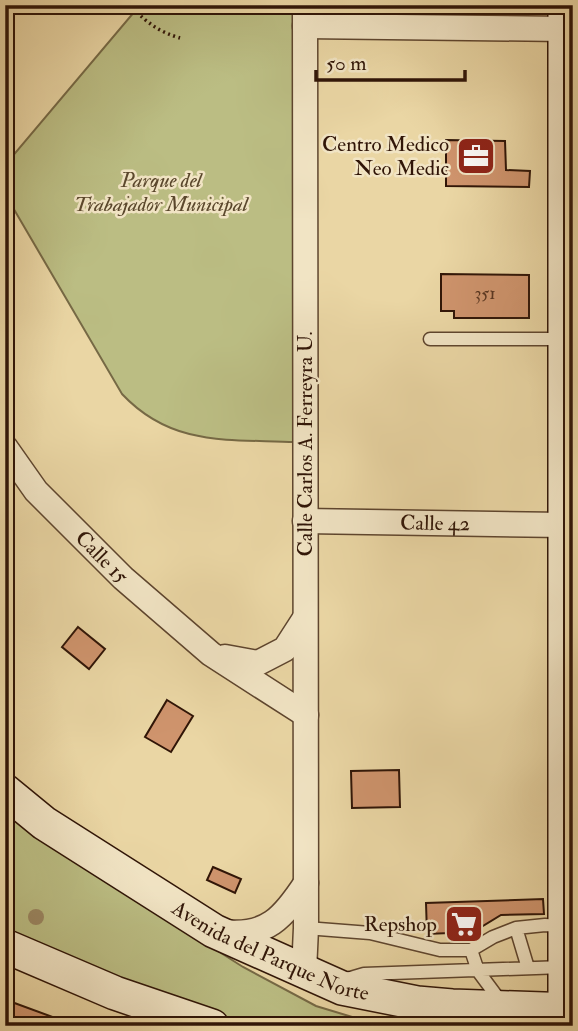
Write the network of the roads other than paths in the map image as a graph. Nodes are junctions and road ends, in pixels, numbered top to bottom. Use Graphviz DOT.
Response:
graph roads {
  1 [pos="305,16"];
  2 [pos="565,17"];
  3 [pos="430,339"];
  4 [pos="564,339"];
  5 [pos="5,447"];
  6 [pos="305,521"];
  7 [pos="564,525"];
  8 [pos="305,618"];
  9 [pos="211,654"];
  10 [pos="306,715"];
  11 [pos="5,791"];
  12 [pos="306,883"];
  13 [pos="567,926"];
  14 [pos="306,928"];
  15 [pos="516,928"];
  16 [pos="214,931"];
  17 [pos="5,946"];
  18 [pos="471,950"];
  19 [pos="566,967"];
  20 [pos="527,968"];
  21 [pos="478,971"];
  22 [pos="318,978"];
  23 [pos="568,1015"];
  24 [pos="517,1017"];
  25 [pos="212,1026"];
  1 -- 2 [label="street"];
  1 -- 6 [label="street, Calle Carlos A. Ferreyra U."];
  2 -- 4 [label="main road"];
  3 -- 4 [label="lane"];
  4 -- 7 [label="main road"];
  5 -- 9 [label="street, Calle 15"];
  6 -- 7 [label="street, Calle 42"];
  6 -- 8 [label="street, Calle Carlos A. Ferreyra U."];
  7 -- 13 [label="main road"];
  8 -- 9 [label="street, Calle 15"];
  8 -- 10 [label="street, Calle Carlos A. Ferreyra U."];
  9 -- 10 [label="street, Calle 15"];
  10 -- 12 [label="street, Calle Carlos A. Ferreyra U."];
  11 -- 16 [label="main road, Avenida del Parque Norte"];
  12 -- 14 [label="street, Calle Carlos A. Ferreyra U."];
  12 -- 16 [label="street"];
  13 -- 15 [label="lane"];
  13 -- 19 [label="main road"];
  14 -- 18 [label="lane"];
  14 -- 22 [label="street, Calle Carlos A. Ferreyra U."];
  15 -- 18 [label="lane"];
  15 -- 20 [label="lane"];
  16 -- 22 [label="main road, Avenida del Parque Norte"];
  17 -- 25 [label="main road"];
  18 -- 21 [label="lane"];
  19 -- 20 [label="lane"];
  19 -- 23 [label="main road"];
  20 -- 21 [label="lane"];
  21 -- 22 [label="lane"];
  21 -- 24 [label="lane"];
  22 -- 24 [label="main road, Avenida del Parque Norte"];
  23 -- 24 [label="main road, Avenida del Parque Norte"];
}
